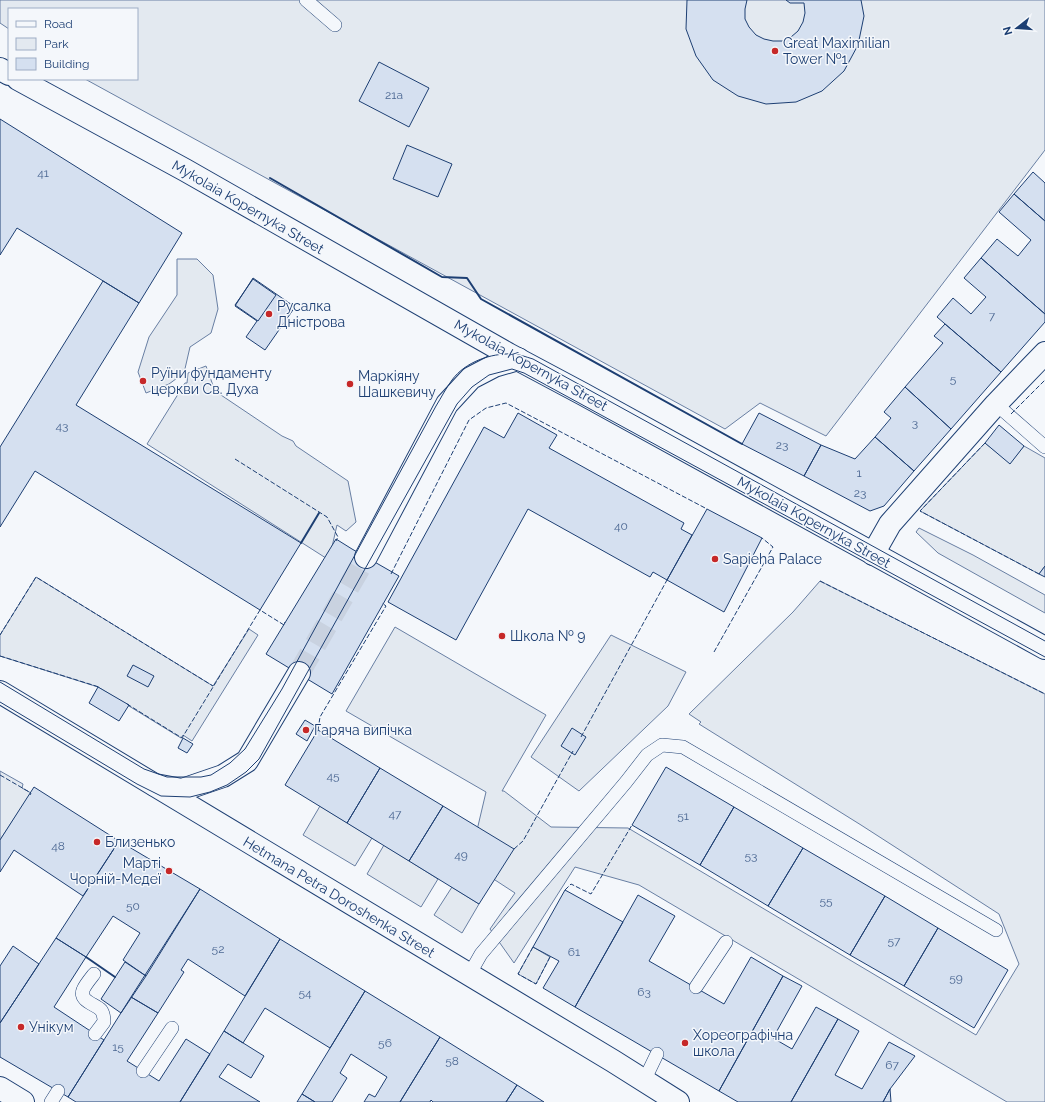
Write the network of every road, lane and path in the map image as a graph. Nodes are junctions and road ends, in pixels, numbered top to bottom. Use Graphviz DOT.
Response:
graph roads {
  1 [pos="306,0"];
  2 [pos="335,26"];
  3 [pos="20,80"];
  4 [pos="1045,353"];
  5 [pos="518,359"];
  6 [pos="996,404"];
  7 [pos="1045,447"];
  8 [pos="873,554"];
  9 [pos="366,558"];
  10 [pos="1045,648"];
  11 [pos="299,673"];
  12 [pos="0,692"];
  13 [pos="154,785"];
  14 [pos="996,930"];
  15 [pos="726,942"];
  16 [pos="94,974"];
  17 [pos="469,976"];
  18 [pos="696,987"];
  19 [pos="172,1028"];
  20 [pos="95,1034"];
  21 [pos="656,1054"];
  22 [pos="143,1071"];
  23 [pos="644,1081"];
  24 [pos="0,1088"];
  25 [pos="23,1102"];
  26 [pos="678,1102"];
  1 -- 2 [label="lane"];
  3 -- 5 [label="main road, Mykolaia Kopernyka Street"];
  4 -- 6 [label="main road"];
  5 -- 8 [label="main road, Mykolaia Kopernyka Street"];
  5 -- 9 [label="main road"];
  6 -- 7 [label="lane"];
  6 -- 8 [label="main road"];
  8 -- 10 [label="main road, Mykolaia Kopernyka Street"];
  11 -- 13 [label="main road"];
  12 -- 13 [label="main road, Hetmana Petra Doroshenka Street"];
  13 -- 17 [label="main road, Hetmana Petra Doroshenka Street"];
  14 -- 17 [label="lane"];
  15 -- 18 [label="lane"];
  16 -- 20 [label="lane"];
  17 -- 23 [label="main road, Hetmana Petra Doroshenka Street"];
  19 -- 22 [label="lane"];
  21 -- 23 [label="lane"];
  23 -- 26 [label="main road, Hetmana Petra Doroshenka Street"];
  24 -- 25 [label="main road"];
}
